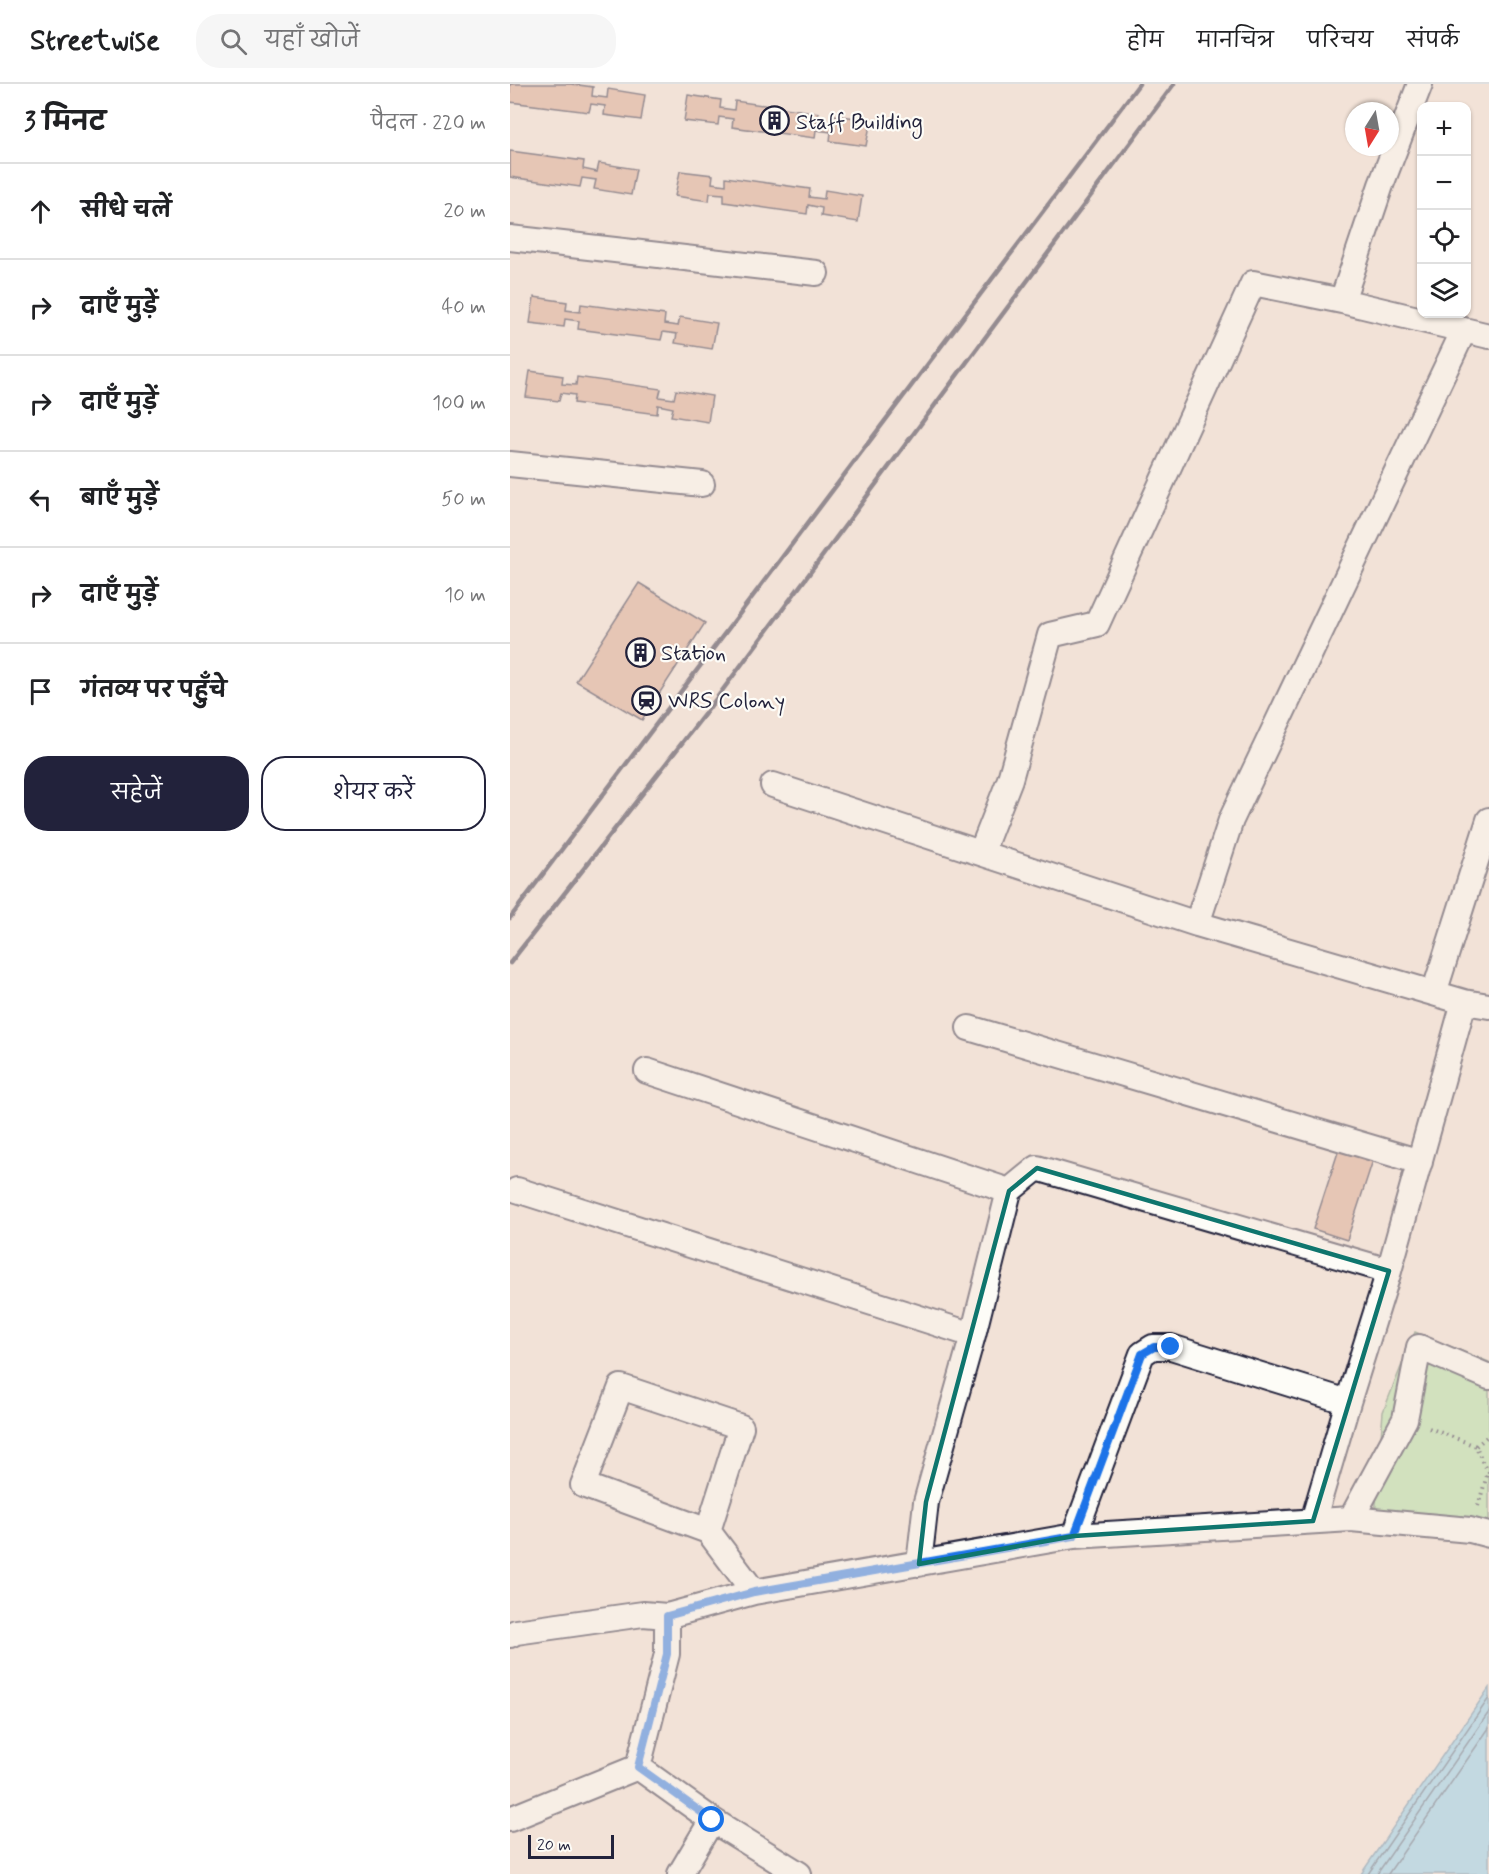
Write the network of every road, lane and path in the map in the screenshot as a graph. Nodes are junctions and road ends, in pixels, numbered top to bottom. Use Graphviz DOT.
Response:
graph roads {
  1 [pos="1420,84"];
  2 [pos="510,238"];
  3 [pos="816,273"];
  4 [pos="1342,302"];
  5 [pos="1464,330"];
  6 [pos="1489,336"];
  7 [pos="510,464"];
  8 [pos="702,484"];
  9 [pos="773,785"];
  10 [pos="1489,820"];
  11 [pos="981,853"];
  12 [pos="1197,924"];
  13 [pos="1434,993"];
  14 [pos="1464,1002"];
  15 [pos="1489,1006"];
  16 [pos="969,1028"];
  17 [pos="647,1071"];
  18 [pos="1420,1162"];
  19 [pos="518,1190"];
  20 [pos="1009,1191"];
  21 [pos="1389,1271"];
  22 [pos="973,1335"];
  23 [pos="1489,1377"];
  24 [pos="1348,1402"];
  25 [pos="1489,1435"];
  26 [pos="1489,1472"];
  27 [pos="1351,1520"];
  28 [pos="1314,1521"];
  29 [pos="708,1532"];
  30 [pos="1480,1532"];
  31 [pos="1074,1536"];
  32 [pos="919,1564"];
  33 [pos="754,1592"];
  34 [pos="667,1616"];
  35 [pos="510,1635"];
  36 [pos="638,1767"];
  37 [pos="510,1819"];
  38 [pos="712,1820"];
  39 [pos="680,1874"];
  40 [pos="799,1874"];
  1 -- 4 [label="street"];
  2 -- 3 [label="street"];
  4 -- 5 [label="street"];
  4 -- 11 [label="street"];
  5 -- 6 [label="street"];
  5 -- 12 [label="street"];
  7 -- 8 [label="street"];
  9 -- 11 [label="street"];
  10 -- 13 [label="street"];
  11 -- 12 [label="street"];
  12 -- 13 [label="street"];
  13 -- 14 [label="street"];
  14 -- 15 [label="street"];
  14 -- 18 [label="street"];
  16 -- 18 [label="street"];
  17 -- 20 [label="street"];
  18 -- 21 [label="street"];
  19 -- 22 [label="street"];
  20 -- 21 [label="street"];
  20 -- 22 [label="street"];
  21 -- 24 [label="street"];
  22 -- 32 [label="street"];
  23 -- 27 [label="street"];
  24 -- 28 [label="street"];
  24 -- 31 [label="street"];
  25 -- 26 [label="path"];
  26 -- 30 [label="path"];
  27 -- 28 [label="street"];
  27 -- 30 [label="street"];
  28 -- 31 [label="street"];
  29 -- 29 [label="street"];
  29 -- 33 [label="street"];
  31 -- 32 [label="street"];
  32 -- 33 [label="street"];
  33 -- 34 [label="street"];
  34 -- 35 [label="street"];
  34 -- 36 [label="street"];
  36 -- 37 [label="street"];
  36 -- 38 [label="street"];
  38 -- 39 [label="street"];
  38 -- 40 [label="street"];
}
